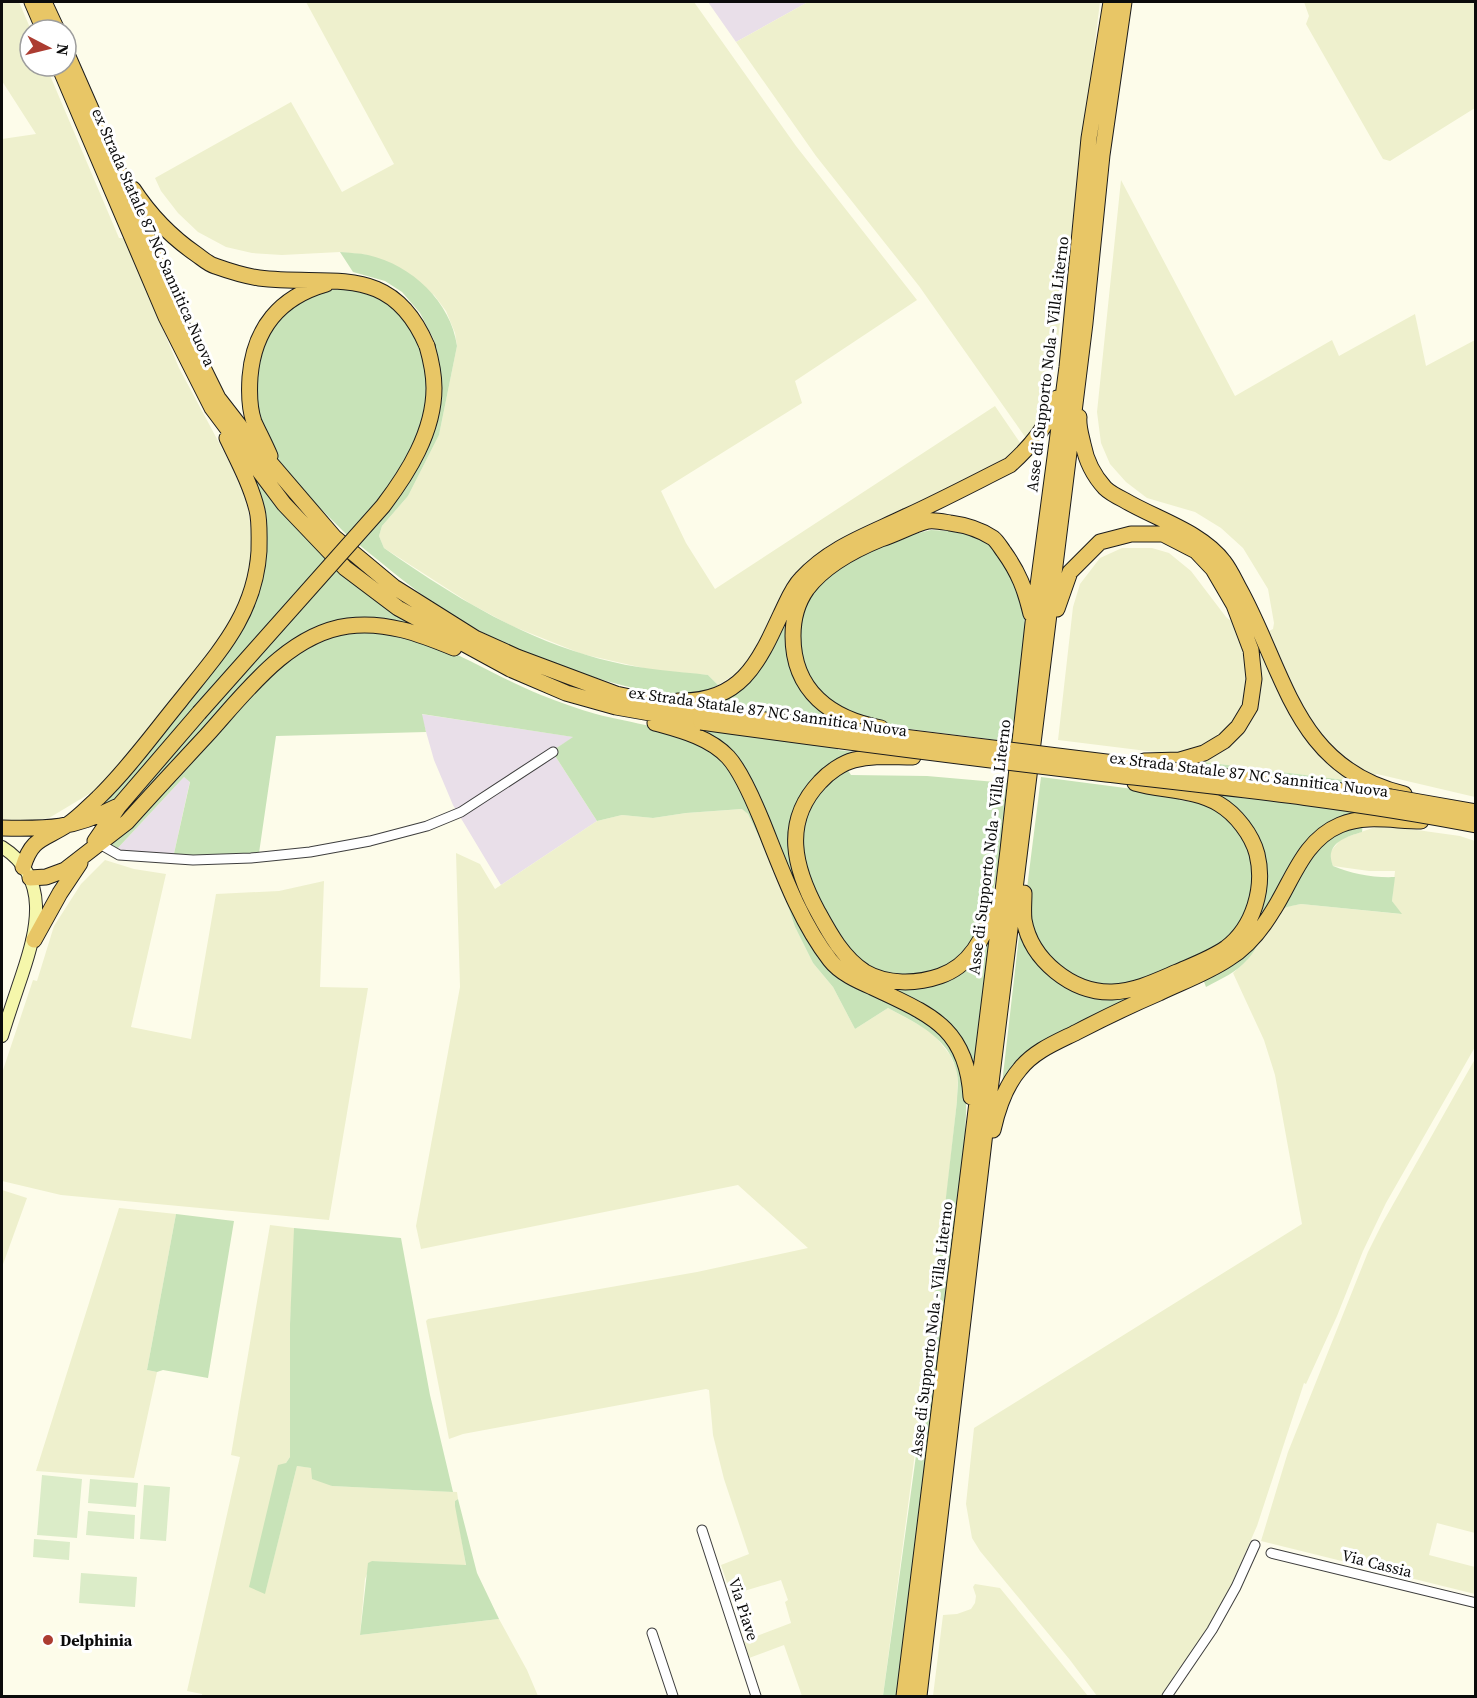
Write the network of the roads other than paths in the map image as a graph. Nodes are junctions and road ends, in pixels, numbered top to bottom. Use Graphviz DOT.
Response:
graph roads {
  1 [pos="32,2"];
  2 [pos="44,2"];
  3 [pos="1112,2"];
  4 [pos="1124,2"];
  5 [pos="39,18"];
  6 [pos="51,18"];
  7 [pos="64,78"];
  8 [pos="77,78"];
  9 [pos="111,156"];
  10 [pos="340,280"];
  11 [pos="1084,323"];
  12 [pos="1067,367"];
  13 [pos="212,408"];
  14 [pos="279,475"];
  15 [pos="878,535"];
  16 [pos="1243,609"];
  17 [pos="1033,623"];
  18 [pos="1044,662"];
  19 [pos="510,669"];
  20 [pos="616,700"];
  21 [pos="702,717"];
  22 [pos="906,737"];
  23 [pos="553,752"];
  24 [pos="945,755"];
  25 [pos="1119,763"];
  26 [pos="1107,774"];
  27 [pos="119,806"];
  28 [pos="1476,812"];
  29 [pos="1452,814"];
  30 [pos="67,825"];
  31 [pos="1476,825"];
  32 [pos="2,828"];
  33 [pos="1023,834"];
  34 [pos="98,843"];
  35 [pos="2,847"];
  36 [pos="1008,850"];
  37 [pos="86,854"];
  38 [pos="26,873"];
  39 [pos="811,915"];
  40 [pos="33,940"];
  41 [pos="1198,969"];
  42 [pos="2,1036"];
  43 [pos="972,1138"];
  44 [pos="976,1216"];
  45 [pos="702,1530"];
  46 [pos="1256,1545"];
  47 [pos="1271,1553"];
  48 [pos="1476,1603"];
  49 [pos="652,1633"];
  50 [pos="673,1696"];
  51 [pos="756,1696"];
  52 [pos="904,1696"];
  53 [pos="919,1696"];
  54 [pos="1167,1696"];
  1 -- 5 [label="highway"];
  2 -- 6 [label="highway"];
  3 -- 12 [label="highway, Asse di Supporto Nola - Villa Literno"];
  4 -- 11 [label="highway, Asse di Supporto Nola - Villa Literno"];
  7 -- 13 [label="highway, ex Strada Statale 87 NC Sannitica Nuova"];
  8 -- 9 [label="highway, ex Strada Statale 87 NC Sannitica Nuova"];
  9 -- 10 [label="highway"];
  9 -- 14 [label="highway, ex Strada Statale 87 NC Sannitica Nuova"];
  10 -- 14 [label="highway"];
  10 -- 27 [label="highway, bridge"];
  11 -- 16 [label="highway"];
  11 -- 18 [label="highway, Asse di Supporto Nola - Villa Literno"];
  12 -- 15 [label="highway"];
  12 -- 17 [label="highway, Asse di Supporto Nola - Villa Literno"];
  13 -- 19 [label="highway, ex Strada Statale 87 NC Sannitica Nuova"];
  13 -- 30 [label="highway"];
  14 -- 20 [label="highway, ex Strada Statale 87 NC Sannitica Nuova"];
  15 -- 17 [label="highway"];
  15 -- 21 [label="highway"];
  15 -- 22 [label="highway, bridge"];
  16 -- 18 [label="highway"];
  16 -- 25 [label="highway, bridge"];
  16 -- 29 [label="highway, bridge"];
  17 -- 36 [label="highway, Asse di Supporto Nola - Villa Literno"];
  18 -- 33 [label="highway, Asse di Supporto Nola - Villa Literno"];
  19 -- 20 [label="highway, ex Strada Statale 87 NC Sannitica Nuova"];
  19 -- 34 [label="highway"];
  20 -- 21 [label="highway, ex Strada Statale 87 NC Sannitica Nuova"];
  20 -- 21 [label="highway"];
  21 -- 22 [label="highway, ex Strada Statale 87 NC Sannitica Nuova, bridge"];
  21 -- 24 [label="highway, ex Strada Statale 87 NC Sannitica Nuova, bridge"];
  21 -- 39 [label="highway"];
  22 -- 25 [label="highway, ex Strada Statale 87 NC Sannitica Nuova, bridge"];
  23 -- 34 [label="street"];
  24 -- 26 [label="highway, ex Strada Statale 87 NC Sannitica Nuova, bridge"];
  24 -- 39 [label="highway, bridge"];
  25 -- 29 [label="highway, ex Strada Statale 87 NC Sannitica Nuova, bridge"];
  26 -- 29 [label="highway, ex Strada Statale 87 NC Sannitica Nuova, bridge"];
  26 -- 41 [label="highway, bridge"];
  27 -- 30 [label="highway"];
  27 -- 37 [label="highway"];
  28 -- 29 [label="highway, ex Strada Statale 87 NC Sannitica Nuova, bridge"];
  29 -- 31 [label="highway, ex Strada Statale 87 NC Sannitica Nuova, bridge"];
  29 -- 41 [label="highway, bridge"];
  30 -- 32 [label="highway"];
  30 -- 37 [label="highway"];
  30 -- 38 [label="highway"];
  33 -- 41 [label="highway"];
  33 -- 44 [label="highway, Asse di Supporto Nola - Villa Literno"];
  34 -- 37 [label="highway"];
  35 -- 38 [label="main road"];
  36 -- 39 [label="highway"];
  36 -- 43 [label="highway, Asse di Supporto Nola - Villa Literno"];
  37 -- 38 [label="highway"];
  37 -- 40 [label="highway"];
  38 -- 40 [label="main road"];
  39 -- 43 [label="highway"];
  40 -- 42 [label="main road"];
  41 -- 44 [label="highway"];
  43 -- 52 [label="highway, Asse di Supporto Nola - Villa Literno"];
  44 -- 53 [label="highway, Asse di Supporto Nola - Villa Literno"];
  45 -- 51 [label="street, Via Piave"];
  46 -- 54 [label="street"];
  47 -- 48 [label="street, Via Cassia"];
  49 -- 50 [label="street"];
}
